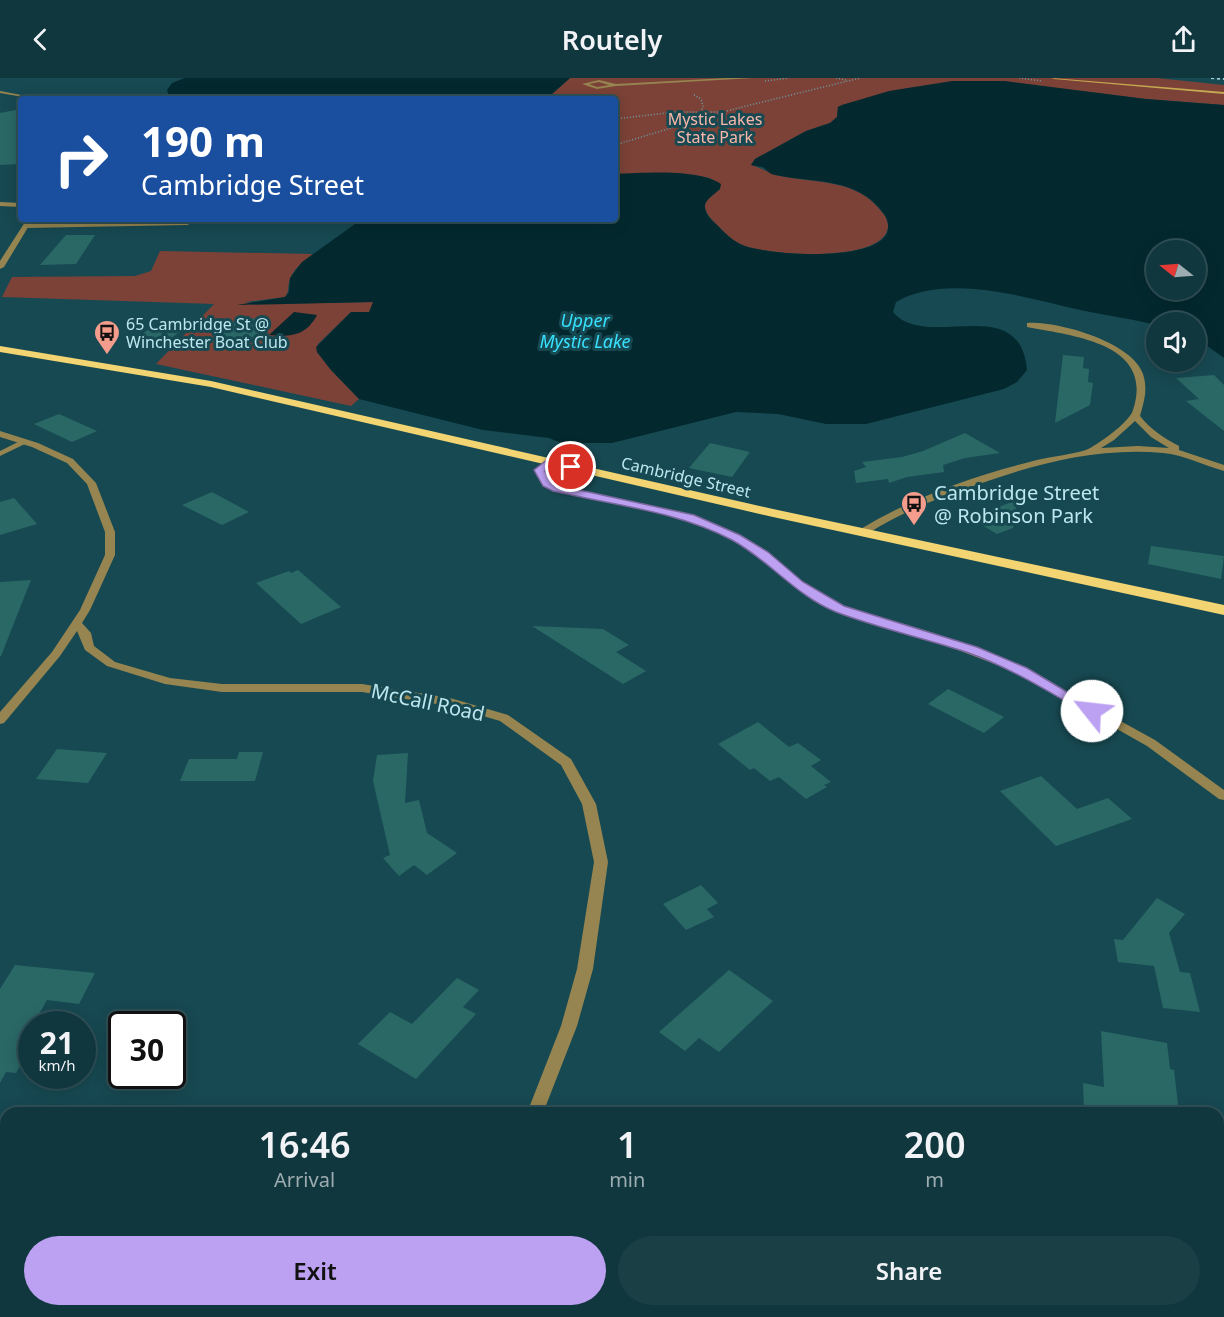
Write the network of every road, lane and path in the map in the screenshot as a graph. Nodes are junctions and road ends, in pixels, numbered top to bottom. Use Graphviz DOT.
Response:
graph roads {
  1 [pos="751,78"];
  2 [pos="836,78"];
  3 [pos="860,78"];
  4 [pos="1054,78"];
  5 [pos="847,79"];
  6 [pos="616,85"];
  7 [pos="0,92"];
  8 [pos="1224,93"];
  9 [pos="18,96"];
  10 [pos="724,112"];
  11 [pos="618,119"];
  12 [pos="618,144"];
  13 [pos="0,204"];
  14 [pos="18,205"];
  15 [pos="28,222"];
  16 [pos="190,222"];
  17 [pos="0,267"];
  18 [pos="1030,325"];
  19 [pos="0,349"];
  20 [pos="1136,416"];
  21 [pos="0,434"];
  22 [pos="26,442"];
  23 [pos="0,454"];
  24 [pos="1078,454"];
  25 [pos="1187,455"];
  26 [pos="548,462"];
  27 [pos="1224,468"];
  28 [pos="863,532"];
  29 [pos="1224,610"];
  30 [pos="76,623"];
  31 [pos="0,720"];
  32 [pos="1224,796"];
  33 [pos="536,1107"];
  1 -- 6 [label="lane"];
  2 -- 5 [label="path"];
  3 -- 5 [label="path"];
  4 -- 8 [label="main road"];
  5 -- 10 [label="path"];
  6 -- 6 [label="lane"];
  7 -- 9 [label="street"];
  10 -- 11 [label="path"];
  10 -- 12 [label="path"];
  13 -- 14 [label="street"];
  15 -- 16 [label="street"];
  15 -- 17 [label="street"];
  18 -- 20 [label="street"];
  19 -- 26 [label="highway, Cambridge Street"];
  20 -- 24 [label="street"];
  20 -- 25 [label="street"];
  21 -- 22 [label="street"];
  22 -- 23 [label="lane"];
  22 -- 30 [label="street"];
  24 -- 25 [label="street"];
  24 -- 28 [label="street"];
  25 -- 27 [label="street"];
  26 -- 28 [label="highway, Cambridge Street"];
  26 -- 32 [label="street"];
  28 -- 29 [label="highway, Cambridge Street"];
  30 -- 31 [label="street"];
  30 -- 33 [label="street, McCall Road"];
}
